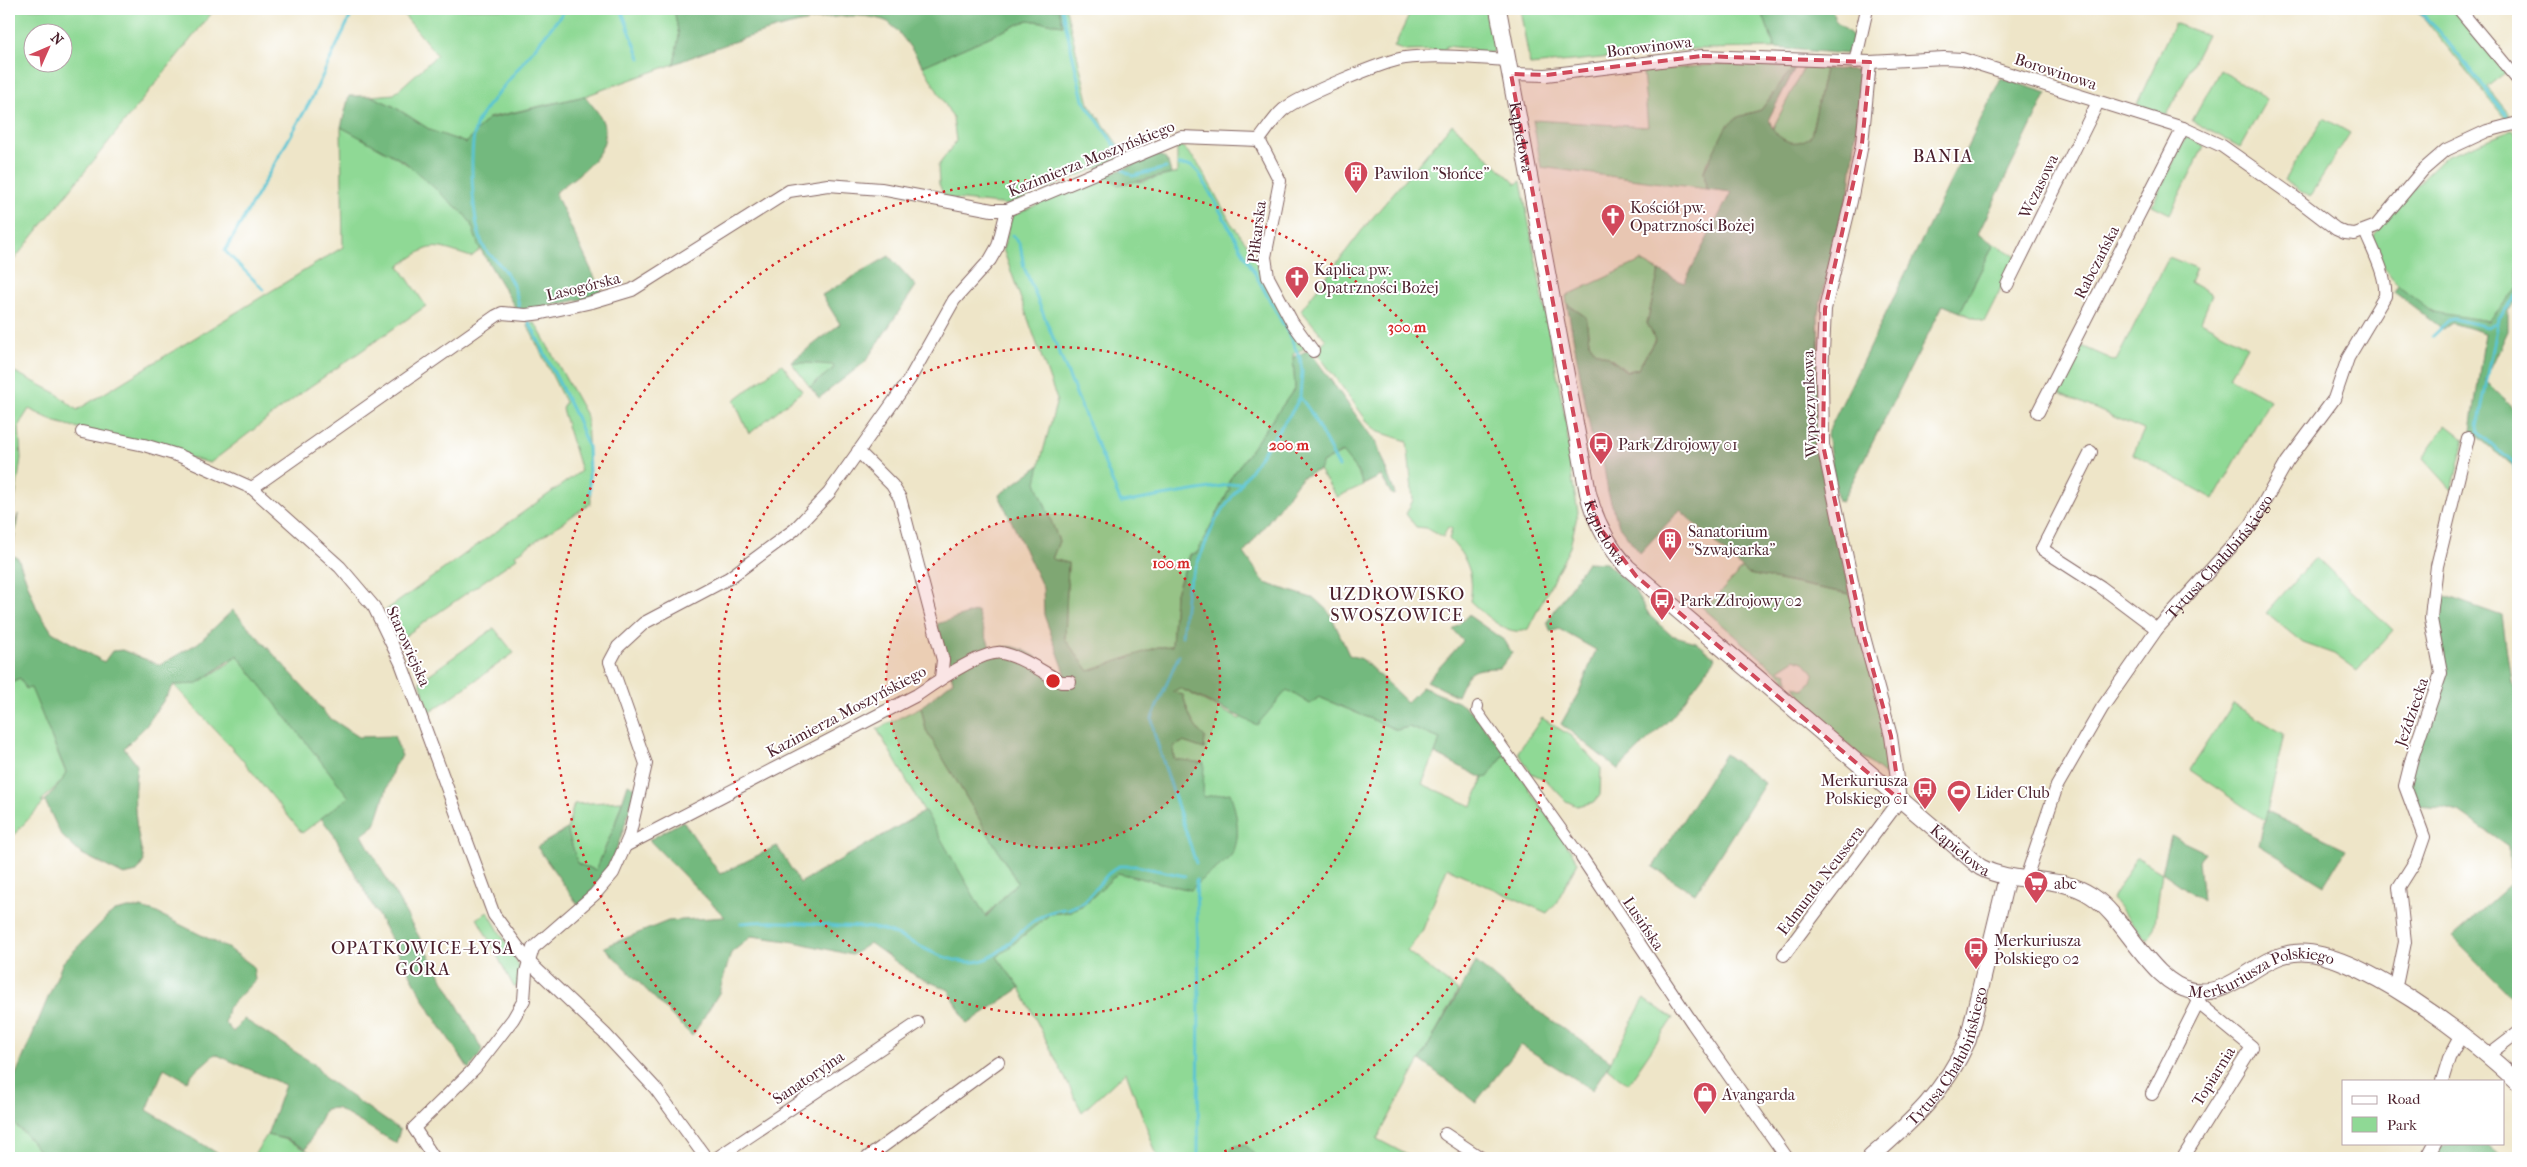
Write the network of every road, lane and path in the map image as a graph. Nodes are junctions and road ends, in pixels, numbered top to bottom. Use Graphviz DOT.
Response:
graph roads {
  1 [pos="1498,9"];
  2 [pos="1867,9"];
  3 [pos="2459,9"];
  4 [pos="1855,62"];
  5 [pos="1870,62"];
  6 [pos="1509,67"];
  7 [pos="2518,80"];
  8 [pos="2098,102"];
  9 [pos="2518,123"];
  10 [pos="2183,128"];
  11 [pos="1259,140"];
  12 [pos="1007,210"];
  13 [pos="2365,231"];
  14 [pos="2007,285"];
  15 [pos="1313,351"];
  16 [pos="2038,412"];
  17 [pos="82,432"];
  18 [pos="2468,438"];
  19 [pos="858,451"];
  20 [pos="2091,452"];
  21 [pos="252,488"];
  22 [pos="2157,629"];
  23 [pos="941,678"];
  24 [pos="1070,682"];
  25 [pos="1478,706"];
  26 [pos="1900,800"];
  27 [pos="625,846"];
  28 [pos="1582,858"];
  29 [pos="2007,877"];
  30 [pos="2026,878"];
  31 [pos="1784,955"];
  32 [pos="529,962"];
  33 [pos="2393,989"];
  34 [pos="2196,996"];
  35 [pos="918,1023"];
  36 [pos="2518,1032"];
  37 [pos="2461,1036"];
  38 [pos="2488,1055"];
  39 [pos="998,1062"];
  40 [pos="2442,1080"];
  41 [pos="2518,1083"];
  42 [pos="2152,1094"];
  43 [pos="1445,1134"];
  44 [pos="2434,1144"];
  45 [pos="434,1158"];
  46 [pos="706,1158"];
  47 [pos="716,1158"];
  48 [pos="867,1158"];
  49 [pos="1481,1158"];
  50 [pos="1787,1158"];
  51 [pos="1870,1158"];
  52 [pos="2183,1158"];
  53 [pos="2427,1158"];
  1 -- 6 [label="street, Kąpielowa"];
  2 -- 4 [label="street"];
  3 -- 7 [label="street"];
  4 -- 5 [label="street, Borowinowa"];
  4 -- 6 [label="street, Borowinowa"];
  5 -- 8 [label="street, Borowinowa"];
  5 -- 26 [label="street, Wypoczynkowa"];
  6 -- 11 [label="street"];
  6 -- 26 [label="street, Kąpielowa"];
  8 -- 10 [label="street, Borowinowa"];
  8 -- 14 [label="street, Wczasowa"];
  9 -- 13 [label="street"];
  10 -- 13 [label="street, Borowinowa"];
  10 -- 16 [label="street, Rabczańska"];
  11 -- 12 [label="street, Kazimierza Moszyńskiego"];
  11 -- 15 [label="street, Piłkarska"];
  12 -- 19 [label="street, Kazimierza Moszyńskiego"];
  12 -- 21 [label="street, Lasogórska"];
  13 -- 22 [label="street, Tytusa Chałubińskiego"];
  17 -- 21 [label="street, Starowiejska"];
  18 -- 33 [label="street, Jeździecka"];
  19 -- 23 [label="street, Kazimierza Moszyńskiego"];
  19 -- 27 [label="street, Kazimierza Moszyńskiego"];
  20 -- 22 [label="street"];
  21 -- 32 [label="street, Starowiejska"];
  22 -- 30 [label="street, Tytusa Chałubińskiego"];
  23 -- 24 [label="street"];
  23 -- 27 [label="street, Kazimierza Moszyńskiego"];
  25 -- 28 [label="street, Lusińska"];
  26 -- 29 [label="street, Kąpielowa"];
  26 -- 31 [label="street, Edmunda Neussera"];
  27 -- 32 [label="street, Kazimierza Moszyńskiego"];
  28 -- 50 [label="street, Lusińska"];
  29 -- 30 [label="street, Merkuriusza Polskiego"];
  29 -- 51 [label="street, Tytusa Chałubińskiego"];
  30 -- 34 [label="street, Merkuriusza Polskiego"];
  32 -- 45 [label="street"];
  32 -- 46 [label="street, Starowiejska"];
  33 -- 34 [label="street, Merkuriusza Polskiego"];
  33 -- 37 [label="street, Merkuriusza Polskiego"];
  34 -- 42 [label="street"];
  34 -- 52 [label="street, Topiarnia"];
  35 -- 47 [label="street, Sanatoryjna"];
  36 -- 38 [label="street"];
  37 -- 38 [label="street, Merkuriusza Polskiego"];
  37 -- 40 [label="street"];
  38 -- 41 [label="street, Merkuriusza Polskiego"];
  39 -- 48 [label="street"];
  43 -- 49 [label="street"];
  44 -- 53 [label="street"];
}
